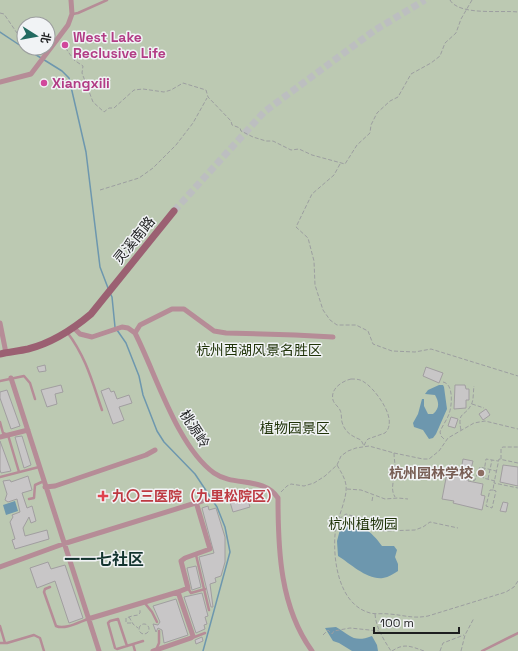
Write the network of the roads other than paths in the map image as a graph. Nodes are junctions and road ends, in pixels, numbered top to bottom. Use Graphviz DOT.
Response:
graph roads {
  1 [pos="71,0"];
  2 [pos="107,0"];
  3 [pos="72,14"];
  4 [pos="0,82"];
  5 [pos="174,211"];
  6 [pos="0,323"];
  7 [pos="74,328"];
  8 [pos="67,332"];
  9 [pos="135,332"];
  10 [pos="333,338"];
  11 [pos="3,354"];
  12 [pos="11,378"];
  13 [pos="0,381"];
  14 [pos="35,399"];
  15 [pos="102,410"];
  16 [pos="0,422"];
  17 [pos="28,430"];
  18 [pos="8,435"];
  19 [pos="0,437"];
  20 [pos="155,450"];
  21 [pos="39,467"];
  22 [pos="20,472"];
  23 [pos="0,477"];
  24 [pos="44,484"];
  25 [pos="29,499"];
  26 [pos="63,544"];
  27 [pos="196,554"];
  28 [pos="0,567"];
  29 [pos="50,587"];
  30 [pos="188,588"];
  31 [pos="205,589"];
  32 [pos="178,592"];
  33 [pos="141,603"];
  34 [pos="209,610"];
  35 [pos="88,619"];
  36 [pos="157,622"];
  37 [pos="0,626"];
  38 [pos="159,631"];
  39 [pos="205,633"];
  40 [pos="518,633"];
  41 [pos="191,638"];
  42 [pos="143,641"];
  43 [pos="0,643"];
  44 [pos="5,643"];
  45 [pos="133,644"];
  46 [pos="127,646"];
  47 [pos="44,651"];
  48 [pos="99,651"];
  49 [pos="135,651"];
  50 [pos="155,651"];
  51 [pos="312,651"];
  52 [pos="482,651"];
  1 -- 3 [label="street"];
  2 -- 3 [label="lane"];
  3 -- 4 [label="street"];
  5 -- 7 [label="main road, 灵溪南路"];
  6 -- 11 [label="street"];
  7 -- 8 [label="main road"];
  7 -- 9 [label="street"];
  8 -- 11 [label="main road"];
  8 -- 15 [label="lane"];
  9 -- 10 [label="street"];
  9 -- 51 [label="street, 桃源岭"];
  12 -- 13 [label="lane"];
  12 -- 14 [label="lane"];
  12 -- 17 [label="street"];
  16 -- 18 [label="lane"];
  17 -- 18 [label="street"];
  17 -- 21 [label="street"];
  18 -- 19 [label="street"];
  18 -- 22 [label="lane"];
  20 -- 24 [label="street"];
  21 -- 22 [label="lane"];
  21 -- 24 [label="street"];
  22 -- 23 [label="lane"];
  24 -- 25 [label="lane"];
  24 -- 26 [label="street"];
  26 -- 27 [label="street"];
  26 -- 28 [label="street"];
  26 -- 35 [label="street"];
  27 -- 30 [label="street"];
  27 -- 31 [label="lane"];
  29 -- 35 [label="lane"];
  30 -- 31 [label="lane"];
  30 -- 32 [label="street"];
  31 -- 34 [label="lane"];
  32 -- 33 [label="street"];
  32 -- 41 [label="street"];
  33 -- 35 [label="street"];
  33 -- 36 [label="lane"];
  35 -- 48 [label="street"];
  37 -- 44 [label="lane"];
  38 -- 50 [label="lane"];
  39 -- 41 [label="lane"];
  40 -- 52 [label="lane"];
  41 -- 50 [label="street"];
  42 -- 45 [label="lane"];
  43 -- 44 [label="lane"];
  44 -- 47 [label="lane"];
  45 -- 46 [label="lane"];
  45 -- 49 [label="lane"];
  46 -- 46 [label="lane"];
}
